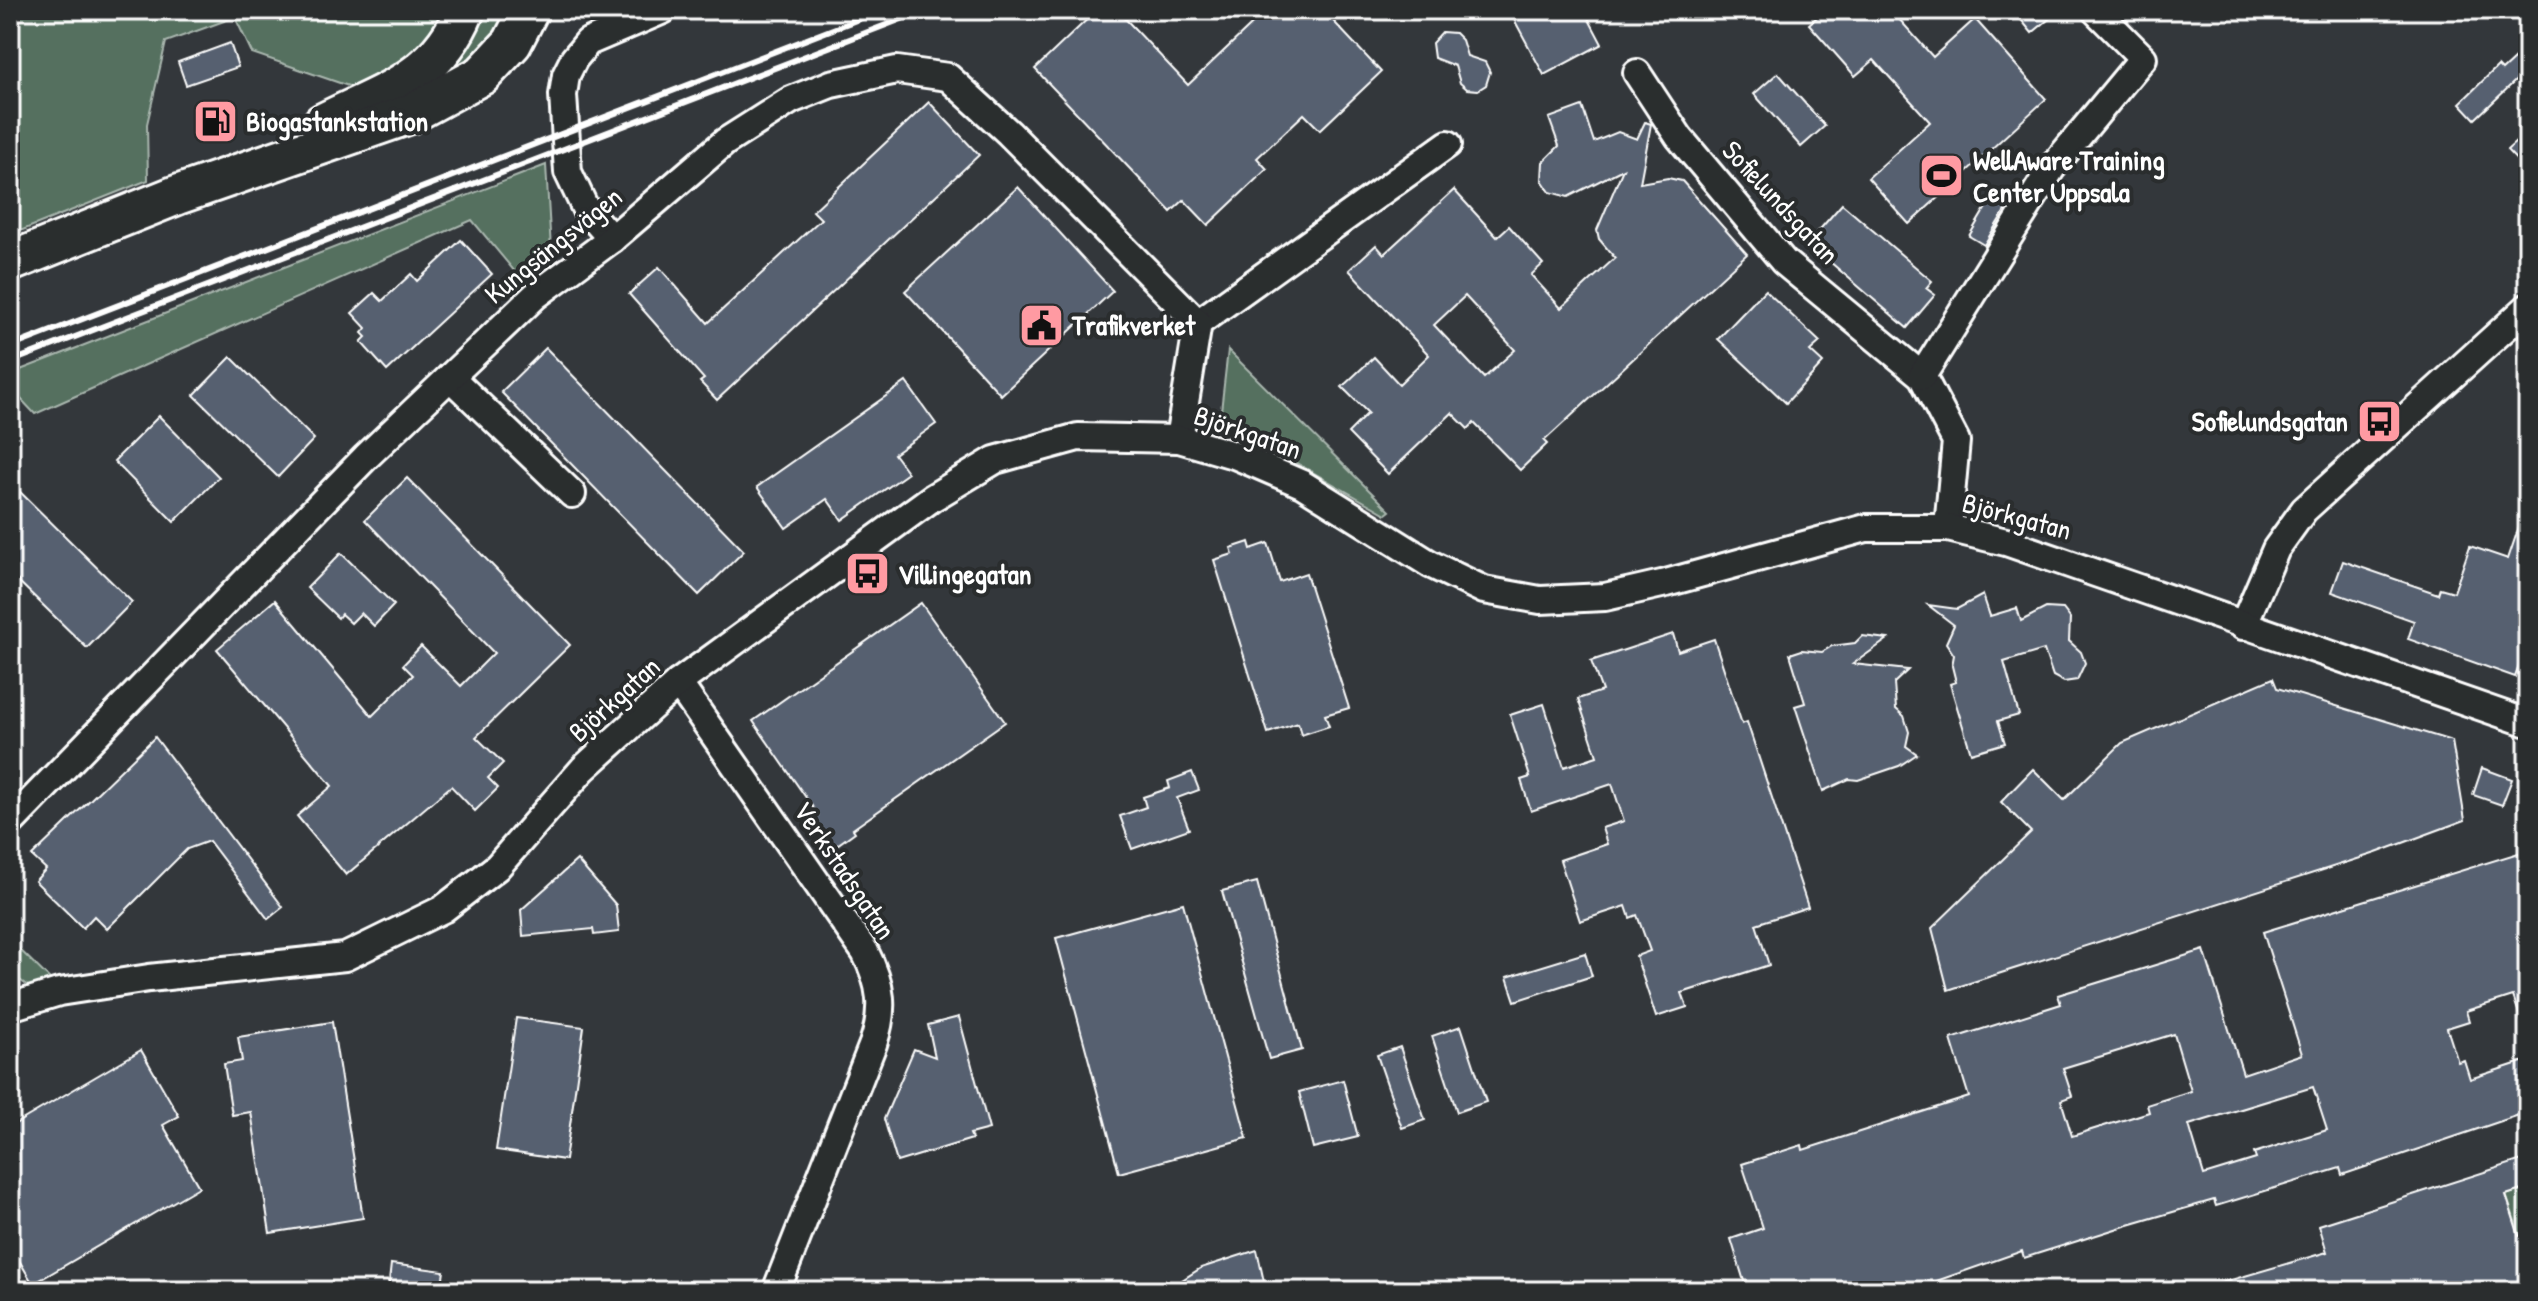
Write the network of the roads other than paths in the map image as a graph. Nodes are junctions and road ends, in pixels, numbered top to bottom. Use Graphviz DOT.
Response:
graph roads {
  1 [pos="465,10"];
  2 [pos="529,10"];
  3 [pos="663,10"];
  4 [pos="2095,10"];
  5 [pos="1637,73"];
  6 [pos="1448,144"];
  7 [pos="177,195"];
  8 [pos="612,239"];
  9 [pos="10,262"];
  10 [pos="2528,307"];
  11 [pos="1198,323"];
  12 [pos="1922,376"];
  13 [pos="450,377"];
  14 [pos="1179,439"];
  15 [pos="572,494"];
  16 [pos="1948,528"];
  17 [pos="2243,626"];
  18 [pos="678,683"];
  19 [pos="2528,723"];
  20 [pos="10,823"];
  21 [pos="10,1007"];
  22 [pos="776,1291"];
  1 -- 7 [label="main road"];
  2 -- 7 [label="main road"];
  3 -- 8 [label="street"];
  4 -- 12 [label="street"];
  5 -- 12 [label="street, Sofielundsgatan"];
  6 -- 11 [label="street"];
  7 -- 9 [label="main road"];
  8 -- 11 [label="street, Kungsängsvägen"];
  8 -- 13 [label="street, Kungsängsvägen"];
  10 -- 17 [label="street"];
  11 -- 14 [label="street"];
  12 -- 16 [label="street, Sofielundsgatan"];
  13 -- 15 [label="street"];
  13 -- 20 [label="street, Kungsängsvägen"];
  14 -- 16 [label="street, Björkgatan"];
  14 -- 18 [label="street, Björkgatan"];
  16 -- 17 [label="street, Björkgatan"];
  17 -- 19 [label="street, Björkgatan"];
  18 -- 21 [label="street, Björkgatan"];
  18 -- 22 [label="street, Verkstadsgatan"];
}
